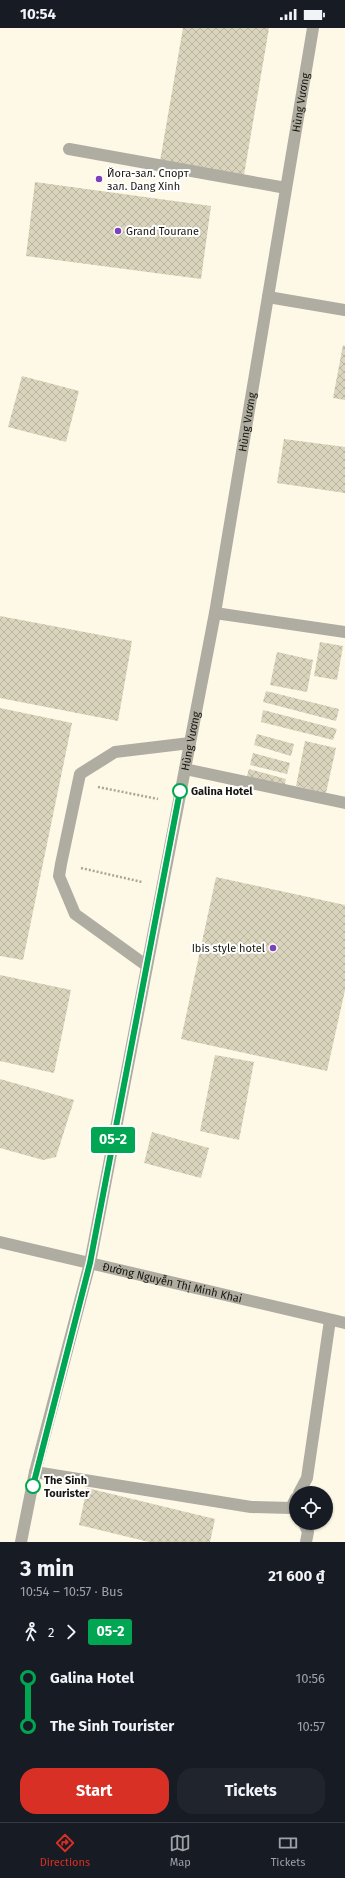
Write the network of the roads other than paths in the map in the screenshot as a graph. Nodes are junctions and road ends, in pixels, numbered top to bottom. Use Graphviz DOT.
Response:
graph roads {
  1 [pos="313,28"];
  2 [pos="69,149"];
  3 [pos="286,188"];
  4 [pos="268,297"];
  5 [pos="345,310"];
  6 [pos="215,613"];
  7 [pos="345,632"];
  8 [pos="190,743"];
  9 [pos="185,769"];
  10 [pos="345,802"];
  11 [pos="147,966"];
  12 [pos="0,1242"];
  13 [pos="90,1263"];
  14 [pos="330,1320"];
  15 [pos="345,1323"];
  16 [pos="35,1472"];
  17 [pos="303,1486"];
  18 [pos="289,1508"];
  19 [pos="307,1530"];
  20 [pos="21,1542"];
  21 [pos="306,1542"];
  1 -- 3 [label="street, Hùng Vương"];
  2 -- 3 [label="street"];
  3 -- 4 [label="street, Hùng Vương"];
  4 -- 5 [label="street"];
  4 -- 6 [label="street, Hùng Vương"];
  6 -- 7 [label="street"];
  6 -- 8 [label="street, Hùng Vương"];
  8 -- 9 [label="street, Hùng Vương"];
  8 -- 11 [label="street"];
  9 -- 10 [label="street"];
  9 -- 11 [label="street, Hùng Vương"];
  11 -- 13 [label="street, Hùng Vương"];
  12 -- 13 [label="street, Đường Nguyễn Thị Minh Khai"];
  13 -- 14 [label="street, Đường Nguyễn Thị Minh Khai"];
  13 -- 16 [label="street, Hùng Vương"];
  14 -- 15 [label="street, Đường Nguyễn Thị Minh Khai"];
  14 -- 17 [label="street"];
  16 -- 18 [label="street"];
  16 -- 20 [label="street, Hùng Vương"];
  19 -- 21 [label="street"];
}
